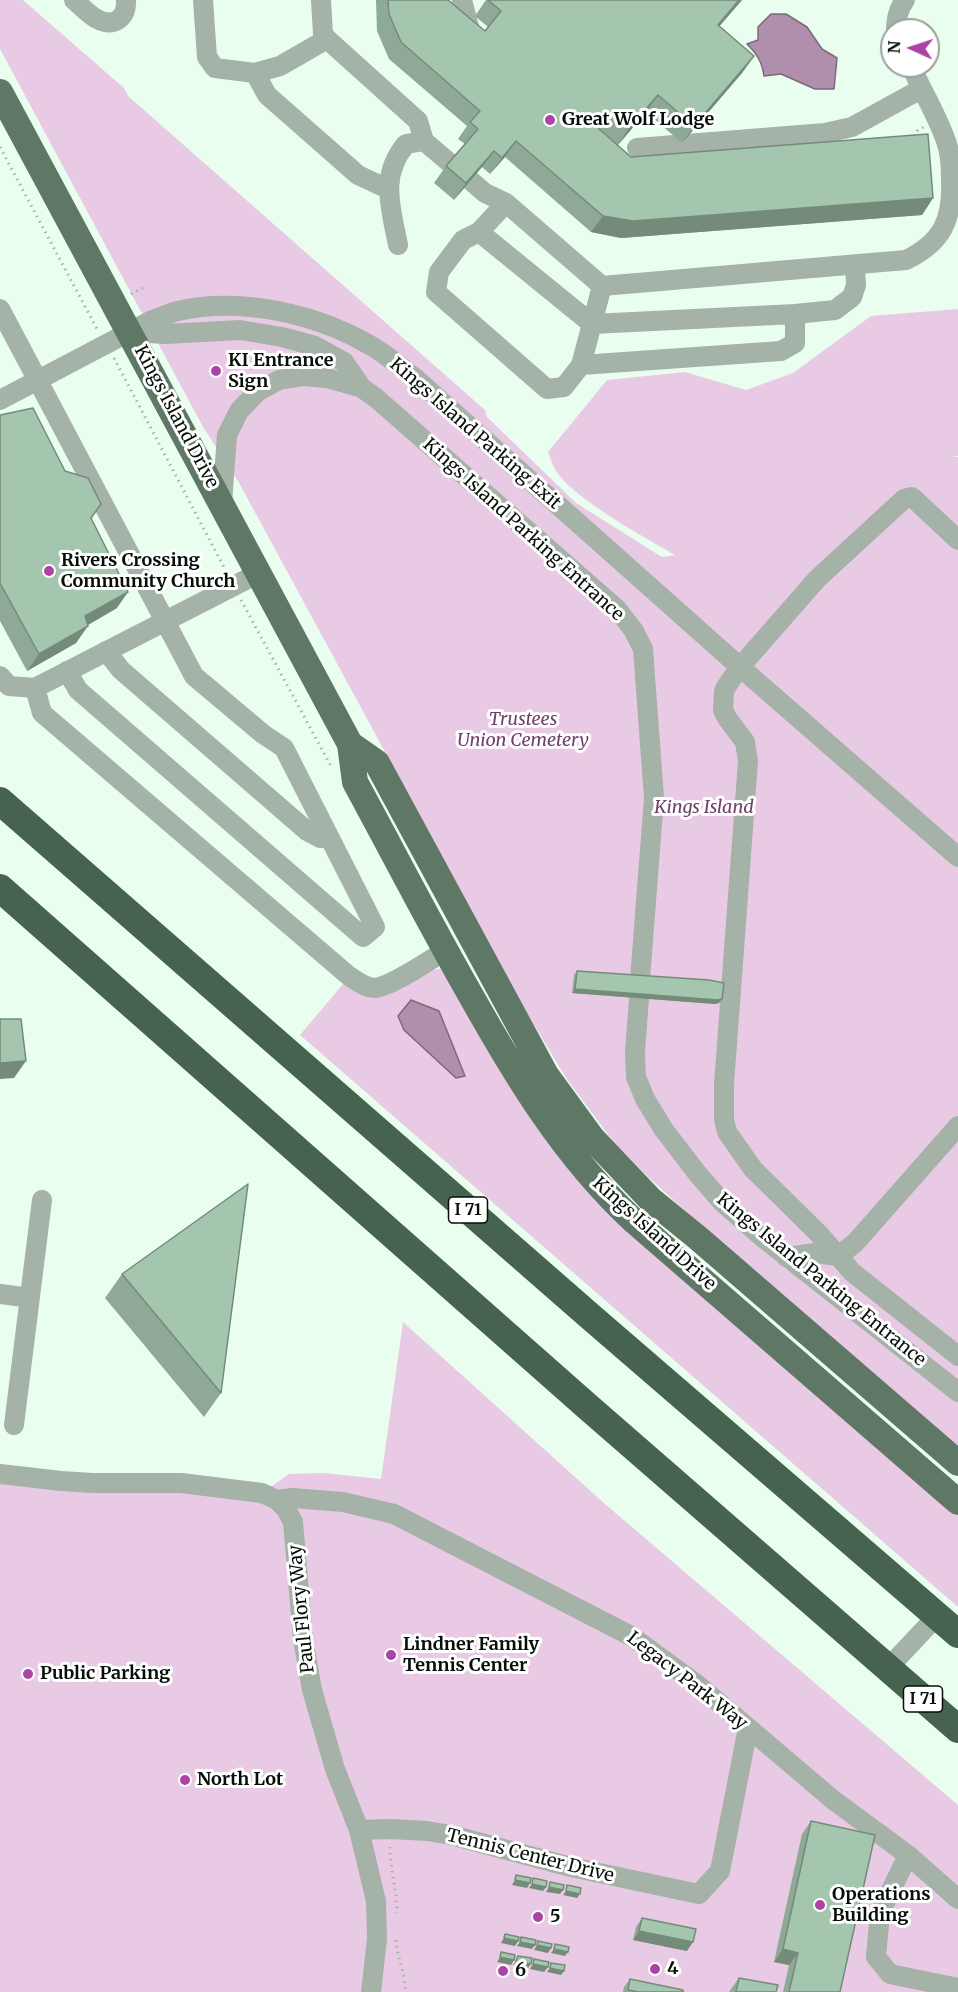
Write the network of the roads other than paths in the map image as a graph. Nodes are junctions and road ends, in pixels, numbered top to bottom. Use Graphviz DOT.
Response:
graph roads {
  1 [pos="74,0"];
  2 [pos="126,0"];
  3 [pos="203,0"];
  4 [pos="321,0"];
  5 [pos="462,0"];
  6 [pos="905,0"];
  7 [pos="896,18"];
  8 [pos="472,38"];
  9 [pos="327,39"];
  10 [pos="255,73"];
  11 [pos="916,78"];
  12 [pos="921,89"];
  13 [pos="0,92"];
  14 [pos="423,141"];
  15 [pos="637,148"];
  16 [pos="451,164"];
  17 [pos="471,181"];
  18 [pos="388,189"];
  19 [pos="506,203"];
  20 [pos="479,231"];
  21 [pos="398,245"];
  22 [pos="855,266"];
  23 [pos="602,286"];
  24 [pos="0,309"];
  25 [pos="795,314"];
  26 [pos="592,324"];
  27 [pos="130,332"];
  28 [pos="580,365"];
  29 [pos="38,380"];
  30 [pos="362,388"];
  31 [pos="0,400"];
  32 [pos="222,504"];
  33 [pos="958,540"];
  34 [pos="259,573"];
  35 [pos="166,620"];
  36 [pos="106,651"];
  37 [pos="740,667"];
  38 [pos="67,671"];
  39 [pos="0,676"];
  40 [pos="34,687"];
  41 [pos="350,744"];
  42 [pos="0,801"];
  43 [pos="330,838"];
  44 [pos="958,857"];
  45 [pos="0,888"];
  46 [pos="446,951"];
  47 [pos="958,1126"];
  48 [pos="42,1200"];
  49 [pos="838,1256"];
  50 [pos="786,1257"];
  51 [pos="0,1294"];
  52 [pos="30,1298"];
  53 [pos="958,1356"];
  54 [pos="958,1392"];
  55 [pos="14,1425"];
  56 [pos="958,1464"];
  57 [pos="0,1474"];
  58 [pos="277,1500"];
  59 [pos="958,1502"];
  60 [pos="948,1625"];
  61 [pos="888,1668"];
  62 [pos="748,1728"];
  63 [pos="958,1729"];
  64 [pos="359,1830"];
  65 [pos="908,1855"];
  66 [pos="958,1899"];
  67 [pos="958,1988"];
  68 [pos="371,1992"];
  1 -- 2 [label="lane"];
  3 -- 10 [label="lane"];
  4 -- 9 [label="lane"];
  5 -- 8 [label="lane"];
  6 -- 7 [label="lane"];
  9 -- 10 [label="lane"];
  9 -- 14 [label="lane"];
  10 -- 18 [label="lane"];
  11 -- 12 [label="lane"];
  12 -- 15 [label="lane"];
  12 -- 22 [label="lane"];
  13 -- 27 [label="main road, Kings Island Drive"];
  14 -- 16 [label="lane"];
  14 -- 18 [label="lane"];
  17 -- 19 [label="lane"];
  18 -- 21 [label="lane"];
  19 -- 20 [label="lane"];
  19 -- 23 [label="lane"];
  20 -- 26 [label="lane"];
  20 -- 28 [label="lane"];
  22 -- 23 [label="lane"];
  22 -- 25 [label="lane"];
  23 -- 26 [label="lane"];
  24 -- 29 [label="lane"];
  25 -- 26 [label="lane"];
  25 -- 28 [label="lane"];
  26 -- 28 [label="lane"];
  27 -- 29 [label="lane, Kings Island Parking Exit"];
  27 -- 30 [label="lane, Kings Island Parking Entrance"];
  27 -- 32 [label="main road, Kings Island Drive"];
  27 -- 37 [label="lane, Kings Island Parking Exit"];
  29 -- 31 [label="lane, Kings Island Parking Exit"];
  29 -- 35 [label="lane"];
  30 -- 32 [label="lane"];
  30 -- 50 [label="lane, Kings Island Parking Entrance"];
  32 -- 34 [label="main road, Kings Island Drive"];
  33 -- 37 [label="lane"];
  34 -- 35 [label="lane"];
  34 -- 41 [label="main road, Kings Island Drive"];
  35 -- 36 [label="lane"];
  35 -- 43 [label="lane"];
  36 -- 38 [label="lane"];
  36 -- 43 [label="lane"];
  37 -- 44 [label="lane, Kings Island Parking Exit"];
  37 -- 49 [label="lane"];
  38 -- 40 [label="lane"];
  38 -- 43 [label="lane"];
  39 -- 40 [label="lane"];
  40 -- 46 [label="lane"];
  41 -- 46 [label="main road, Kings Island Drive"];
  41 -- 56 [label="main road, Kings Island Drive"];
  42 -- 60 [label="highway, I 71"];
  45 -- 61 [label="highway, I 71"];
  46 -- 59 [label="main road, Kings Island Drive"];
  47 -- 49 [label="lane"];
  48 -- 52 [label="lane"];
  49 -- 50 [label="lane"];
  49 -- 53 [label="lane"];
  50 -- 54 [label="lane, Kings Island Parking Entrance"];
  51 -- 52 [label="lane"];
  52 -- 55 [label="lane"];
  57 -- 58 [label="lane"];
  58 -- 62 [label="lane, Legacy Park Way"];
  58 -- 64 [label="lane, Paul Flory Way"];
  60 -- 61 [label="lane"];
  61 -- 63 [label="highway, I 71"];
  62 -- 64 [label="lane, Tennis Center Drive"];
  62 -- 65 [label="lane, Legacy Park Way"];
  64 -- 68 [label="lane, Paul Flory Way"];
  65 -- 66 [label="lane, Legacy Park Way"];
  65 -- 67 [label="lane"];
}
